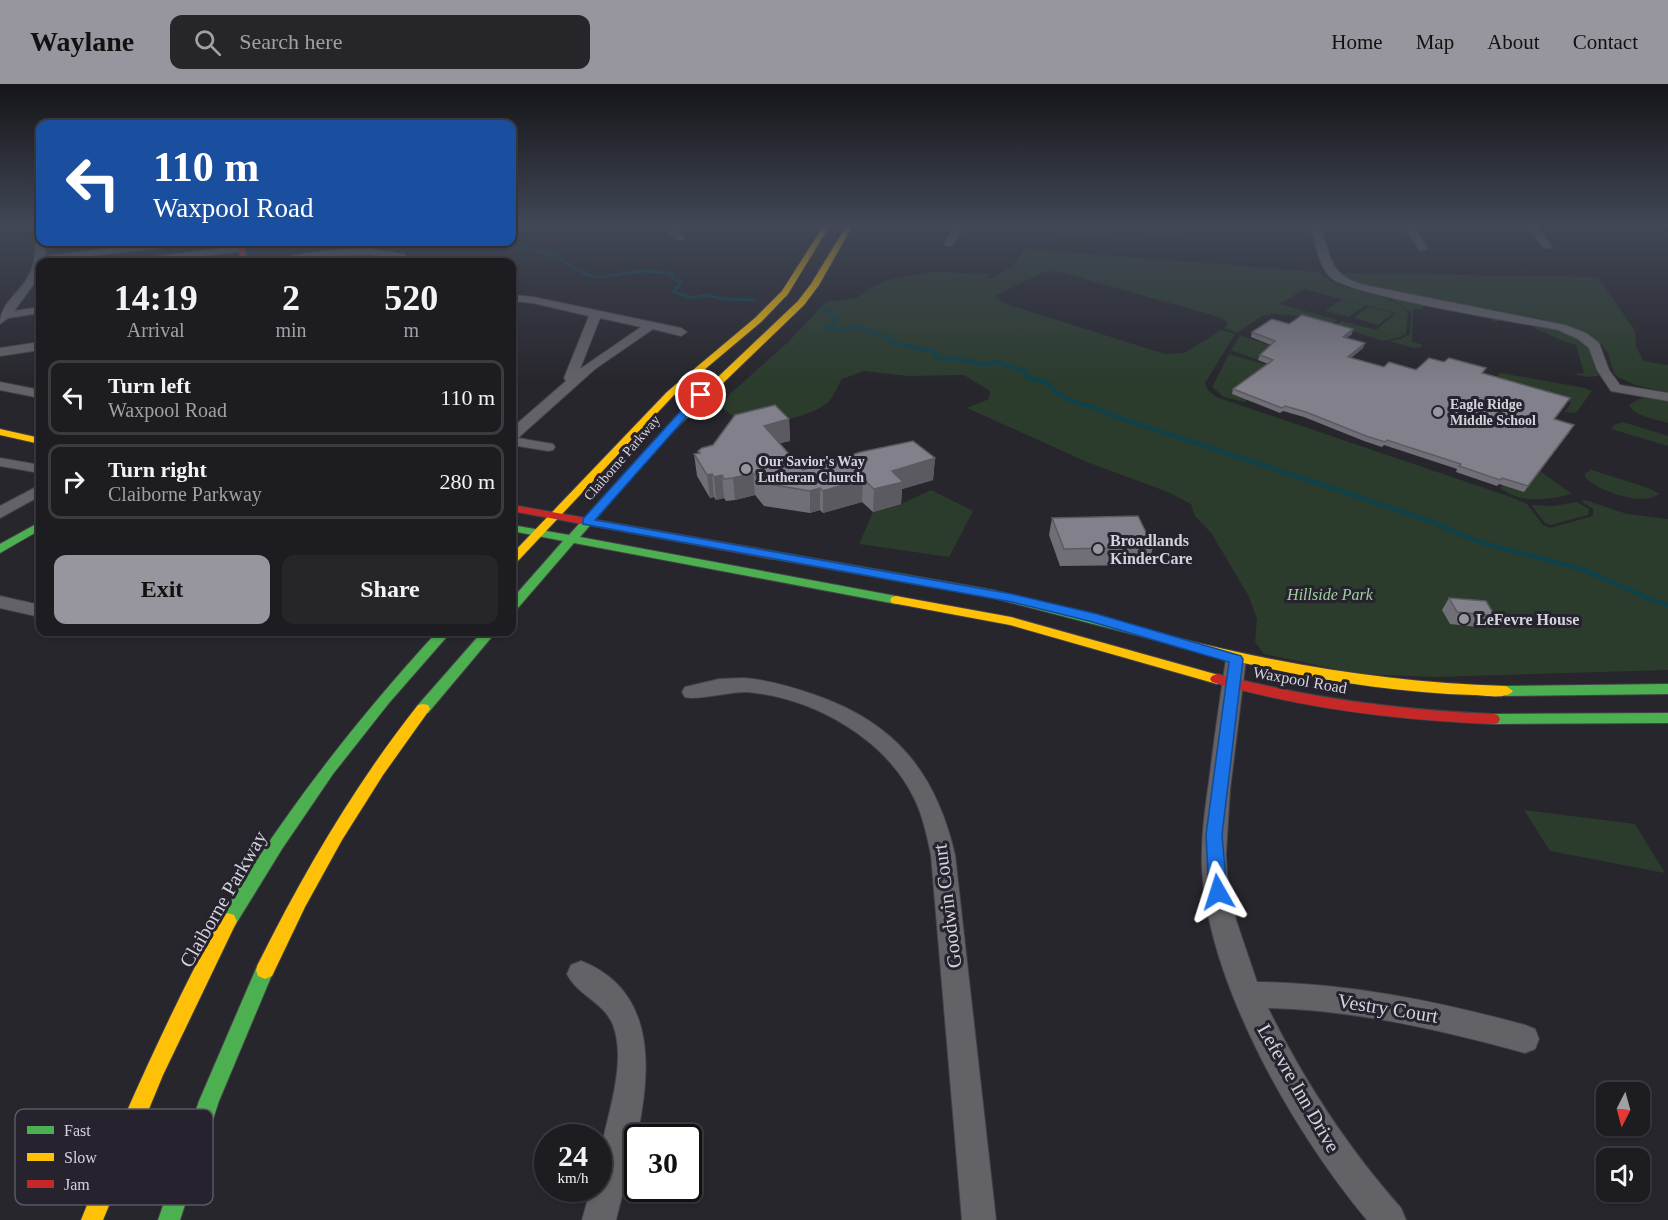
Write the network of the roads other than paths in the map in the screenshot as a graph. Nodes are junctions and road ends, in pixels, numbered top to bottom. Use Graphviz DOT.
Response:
graph roads {
  1 [pos="35,278"];
  2 [pos="794,278"];
  3 [pos="820,278"];
  4 [pos="1337,278"];
  5 [pos="36,294"];
  6 [pos="22,296"];
  7 [pos="516,298"];
  8 [pos="36,311"];
  9 [pos="595,315"];
  10 [pos="3,318"];
  11 [pos="650,326"];
  12 [pos="681,332"];
  13 [pos="36,347"];
  14 [pos="0,352"];
  15 [pos="575,380"];
  16 [pos="0,387"];
  17 [pos="36,393"];
  18 [pos="1668,397"];
  19 [pos="0,432"];
  20 [pos="516,432"];
  21 [pos="36,440"];
  22 [pos="516,442"];
  23 [pos="548,447"];
  24 [pos="0,462"];
  25 [pos="36,468"];
  26 [pos="36,492"];
  27 [pos="516,509"];
  28 [pos="0,513"];
  29 [pos="552,516"];
  30 [pos="587,522"];
  31 [pos="36,527"];
  32 [pos="516,529"];
  33 [pos="536,533"];
  34 [pos="571,540"];
  35 [pos="0,549"];
  36 [pos="516,556"];
  37 [pos="0,602"];
  38 [pos="516,602"];
  39 [pos="36,610"];
  40 [pos="440,636"];
  41 [pos="486,636"];
  42 [pos="1234,671"];
  43 [pos="1668,689"];
  44 [pos="692,692"];
  45 [pos="1668,718"];
  46 [pos="581,974"];
  47 [pos="1248,995"];
  48 [pos="1525,1039"];
  49 [pos="137,1109"];
  50 [pos="207,1109"];
  51 [pos="98,1205"];
  52 [pos="174,1205"];
  53 [pos="92,1220"];
  54 [pos="169,1220"];
  55 [pos="599,1220"];
  56 [pos="979,1220"];
  57 [pos="1389,1220"];
  1 -- 6 [label="street"];
  2 -- 29 [label="main road, Claiborne Parkway"];
  3 -- 30 [label="main road, Claiborne Parkway"];
  4 -- 18 [label="street"];
  5 -- 6 [label="street"];
  6 -- 10 [label="street"];
  7 -- 9 [label="street"];
  8 -- 10 [label="street"];
  9 -- 11 [label="street"];
  9 -- 15 [label="street"];
  11 -- 12 [label="street"];
  11 -- 15 [label="street"];
  13 -- 14 [label="street"];
  15 -- 20 [label="street"];
  16 -- 17 [label="street"];
  19 -- 21 [label="main road"];
  22 -- 23 [label="street"];
  24 -- 25 [label="street"];
  26 -- 28 [label="street"];
  27 -- 29 [label="main road, Waxpool Road"];
  29 -- 30 [label="main road, Waxpool Road"];
  29 -- 33 [label="main road, Claiborne Parkway"];
  30 -- 34 [label="main road, Claiborne Parkway"];
  30 -- 42 [label="main road, Waxpool Road"];
  31 -- 35 [label="main road"];
  32 -- 33 [label="main road, Waxpool Road"];
  33 -- 34 [label="main road, Waxpool Road"];
  33 -- 36 [label="main road, Claiborne Parkway"];
  34 -- 38 [label="main road, Claiborne Parkway"];
  34 -- 42 [label="main road, Waxpool Road"];
  37 -- 39 [label="street"];
  40 -- 49 [label="main road, Claiborne Parkway"];
  41 -- 50 [label="main road"];
  42 -- 43 [label="main road, Waxpool Road"];
  42 -- 45 [label="main road, Waxpool Road"];
  42 -- 47 [label="street, Lefevre Inn Drive"];
  44 -- 56 [label="street, Goodwin Court"];
  46 -- 55 [label="street"];
  47 -- 48 [label="street, Vestry Court"];
  47 -- 57 [label="street, Lefevre Inn Drive"];
  51 -- 53 [label="main road, Claiborne Parkway"];
  52 -- 54 [label="main road"];
}
